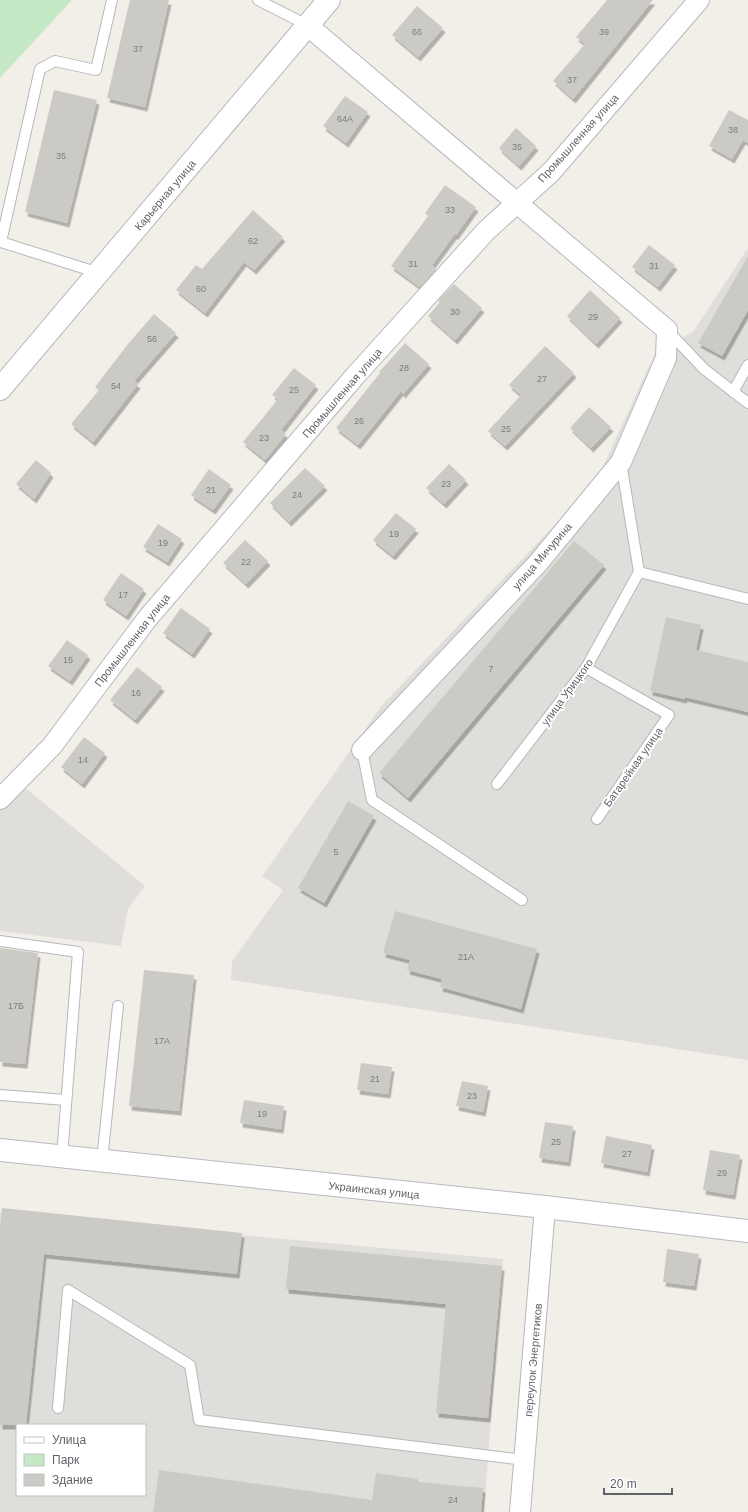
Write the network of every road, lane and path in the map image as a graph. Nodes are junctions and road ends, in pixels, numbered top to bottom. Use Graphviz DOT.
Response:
graph roads {
  1 [pos="112,0"];
  2 [pos="258,0"];
  3 [pos="329,0"];
  4 [pos="699,0"];
  5 [pos="307,25"];
  6 [pos="518,203"];
  7 [pos="1,242"];
  8 [pos="99,273"];
  9 [pos="667,330"];
  10 [pos="748,365"];
  11 [pos="0,388"];
  12 [pos="733,392"];
  13 [pos="748,403"];
  14 [pos="620,462"];
  15 [pos="639,572"];
  16 [pos="748,599"];
  17 [pos="586,668"];
  18 [pos="362,750"];
  19 [pos="497,784"];
  20 [pos="0,799"];
  21 [pos="597,819"];
  22 [pos="522,900"];
  23 [pos="0,941"];
  24 [pos="118,1006"];
  25 [pos="0,1095"];
  26 [pos="66,1100"];
  27 [pos="0,1150"];
  28 [pos="62,1157"];
  29 [pos="102,1161"];
  30 [pos="545,1207"];
  31 [pos="748,1232"];
  32 [pos="58,1408"];
  33 [pos="524,1460"];
  34 [pos="520,1512"];
  1 -- 7 [label="lane"];
  2 -- 5 [label="lane"];
  3 -- 5 [label="main road, Карьерная улица"];
  4 -- 6 [label="street, Промышленная улица"];
  5 -- 6 [label="street"];
  5 -- 8 [label="main road, Карьерная улица"];
  6 -- 9 [label="street"];
  6 -- 20 [label="street, Промышленная улица"];
  7 -- 8 [label="lane"];
  8 -- 11 [label="main road, Карьерная улица"];
  9 -- 12 [label="lane"];
  9 -- 14 [label="street, улица Мичурина"];
  10 -- 12 [label="lane"];
  12 -- 13 [label="lane"];
  14 -- 15 [label="lane"];
  14 -- 18 [label="street, улица Мичурина"];
  15 -- 16 [label="lane"];
  15 -- 17 [label="lane, улица Урицкого"];
  17 -- 19 [label="lane, улица Урицкого"];
  17 -- 21 [label="lane, Батарейная улица"];
  18 -- 22 [label="lane"];
  23 -- 26 [label="lane"];
  24 -- 29 [label="lane"];
  25 -- 26 [label="lane"];
  26 -- 28 [label="lane"];
  27 -- 28 [label="main road, Украинская улица"];
  28 -- 29 [label="main road, Украинская улица"];
  29 -- 30 [label="main road, Украинская улица"];
  30 -- 31 [label="main road, Украинская улица"];
  30 -- 33 [label="street, переулок Энергетиков"];
  32 -- 33 [label="lane"];
  33 -- 34 [label="street, переулок Энергетиков"];
}
